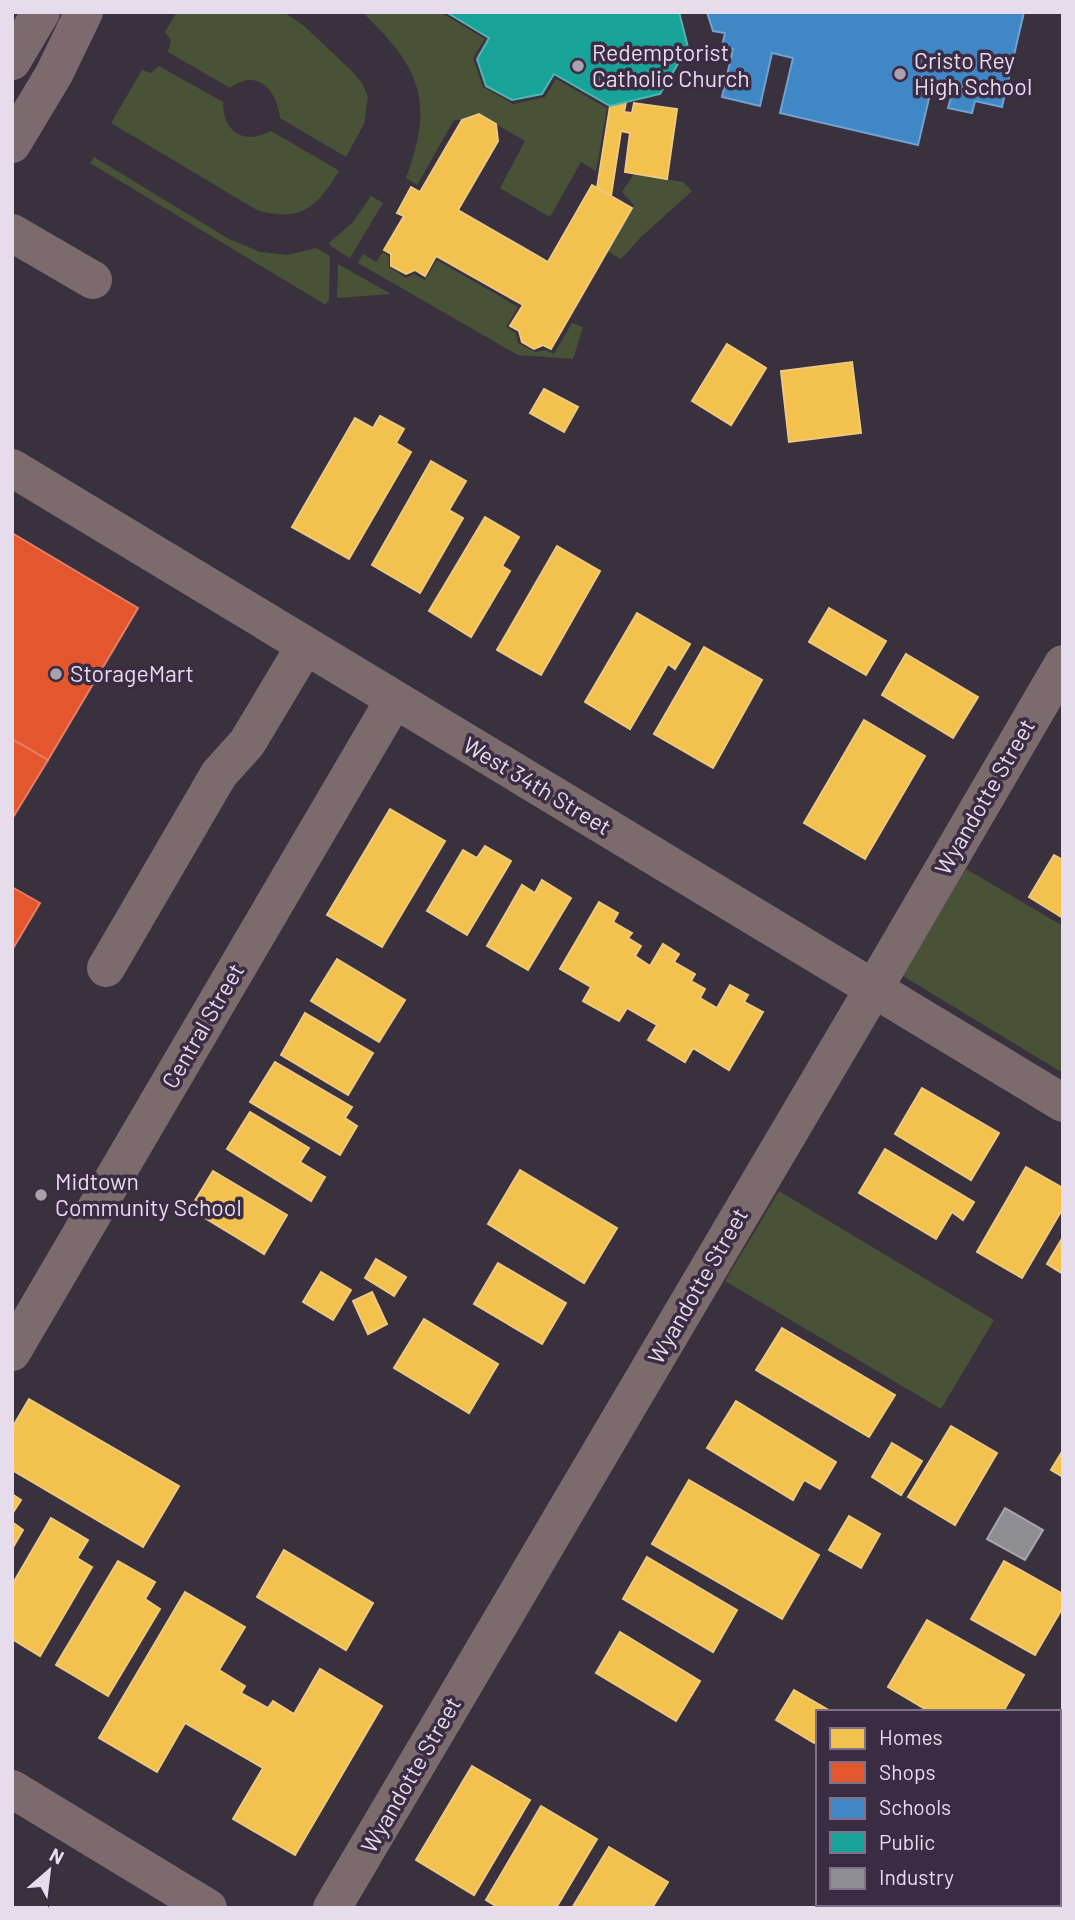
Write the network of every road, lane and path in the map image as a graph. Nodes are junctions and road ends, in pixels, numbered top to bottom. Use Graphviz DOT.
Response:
graph roads {
  1 [pos="41,12"];
  2 [pos="84,12"];
  3 [pos="12,61"];
  4 [pos="12,144"];
  5 [pos="12,233"];
  6 [pos="93,280"];
  7 [pos="12,468"];
  8 [pos="305,646"];
  9 [pos="1063,664"];
  10 [pos="394,700"];
  11 [pos="106,968"];
  12 [pos="873,989"];
  13 [pos="1063,1103"];
  14 [pos="12,1352"];
  15 [pos="12,1789"];
  16 [pos="208,1908"];
  17 [pos="332,1908"];
  1 -- 3 [label="main road"];
  2 -- 4 [label="main road"];
  5 -- 6 [label="street"];
  7 -- 8 [label="street, West 34th Street"];
  8 -- 10 [label="street, West 34th Street"];
  8 -- 11 [label="street"];
  9 -- 12 [label="street, Wyandotte Street"];
  10 -- 12 [label="street, West 34th Street"];
  10 -- 14 [label="street, Central Street"];
  12 -- 13 [label="street, West 34th Street"];
  12 -- 17 [label="street, Wyandotte Street"];
  15 -- 16 [label="main road"];
}
